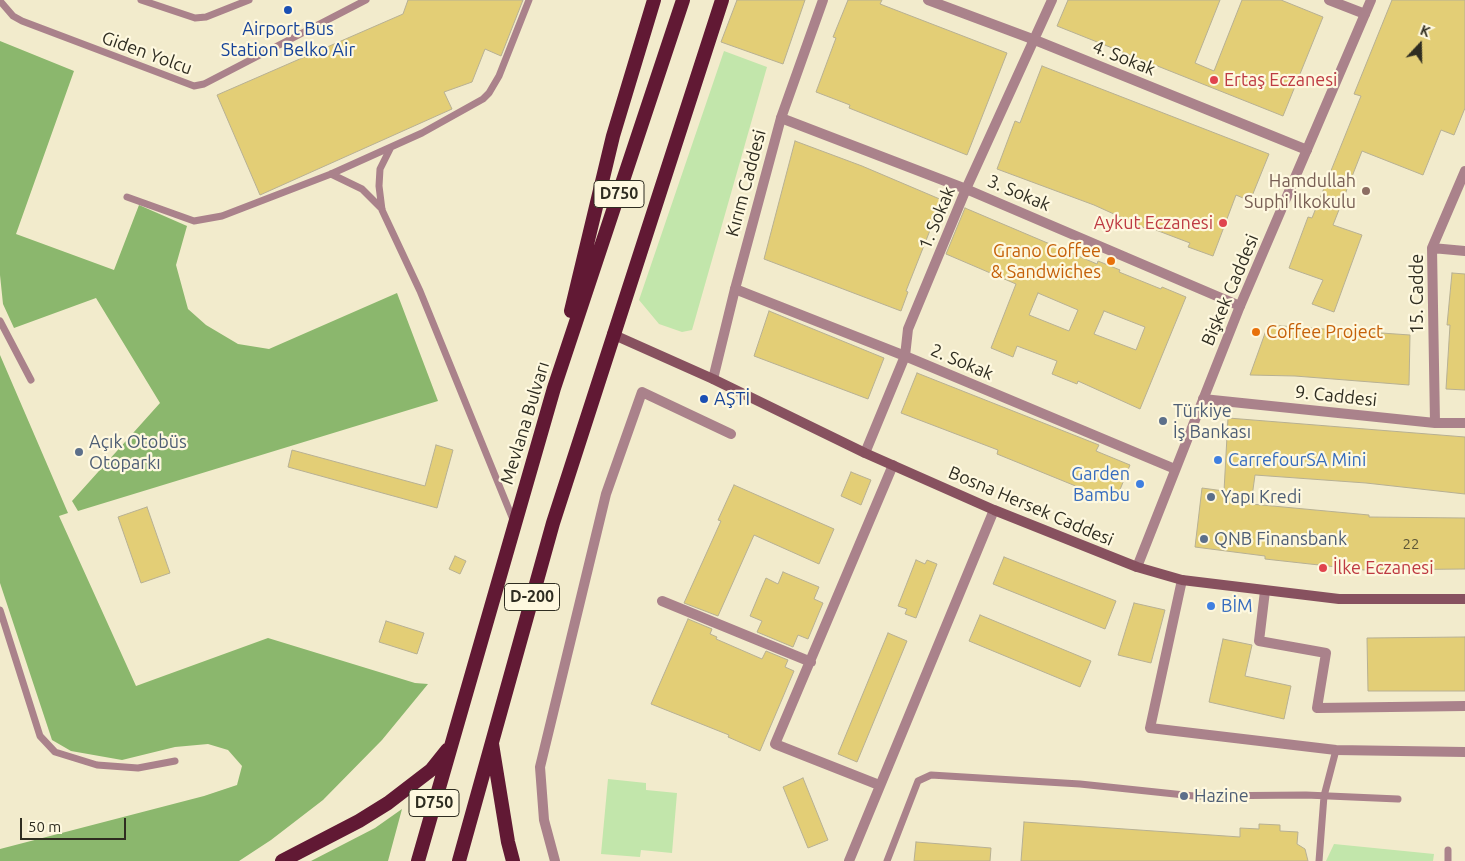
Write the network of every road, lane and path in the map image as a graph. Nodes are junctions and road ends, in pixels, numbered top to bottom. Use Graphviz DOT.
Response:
graph roads {
  1 [pos="141,0"];
  2 [pos="249,0"];
  3 [pos="366,0"];
  4 [pos="529,0"];
  5 [pos="654,0"];
  6 [pos="683,0"];
  7 [pos="722,0"];
  8 [pos="822,0"];
  9 [pos="928,0"];
  10 [pos="1052,0"];
  11 [pos="1329,0"];
  12 [pos="1371,0"];
  13 [pos="0,1"];
  14 [pos="1365,14"];
  15 [pos="1035,40"];
  16 [pos="781,118"];
  17 [pos="390,149"];
  18 [pos="1307,150"];
  19 [pos="1465,171"];
  20 [pos="331,174"];
  21 [pos="966,189"];
  22 [pos="127,197"];
  23 [pos="382,210"];
  24 [pos="1432,248"];
  25 [pos="1465,251"];
  26 [pos="735,288"];
  27 [pos="1240,306"];
  28 [pos="0,322"];
  29 [pos="612,334"];
  30 [pos="905,356"];
  31 [pos="714,379"];
  32 [pos="31,380"];
  33 [pos="554,388"];
  34 [pos="1203,398"];
  35 [pos="1435,423"];
  36 [pos="1465,423"];
  37 [pos="731,434"];
  38 [pos="865,454"];
  39 [pos="893,465"];
  40 [pos="1175,469"];
  41 [pos="994,510"];
  42 [pos="514,523"];
  43 [pos="1137,567"];
  44 [pos="1182,580"];
  45 [pos="1265,591"];
  46 [pos="1465,599"];
  47 [pos="662,602"];
  48 [pos="0,610"];
  49 [pos="811,662"];
  50 [pos="1465,706"];
  51 [pos="492,740"];
  52 [pos="450,746"];
  53 [pos="1336,750"];
  54 [pos="1465,752"];
  55 [pos="175,761"];
  56 [pos="879,785"];
  57 [pos="1324,796"];
  58 [pos="1398,799"];
  59 [pos="1448,850"];
  60 [pos="282,861"];
  61 [pos="418,861"];
  62 [pos="459,861"];
  63 [pos="513,861"];
  64 [pos="555,861"];
  65 [pos="849,861"];
  66 [pos="887,861"];
  67 [pos="1319,861"];
  68 [pos="1448,861"];
  1 -- 2 [label="lane"];
  3 -- 13 [label="lane, Giden Yolcu"];
  4 -- 17 [label="lane"];
  5 -- 33 [label="highway"];
  6 -- 33 [label="highway, Mevlana Bulvarı / D750"];
  7 -- 29 [label="highway"];
  8 -- 16 [label="street, Kırım Caddesi"];
  9 -- 15 [label="street, 4. Sokak"];
  10 -- 15 [label="street, 1. Sokak"];
  11 -- 14 [label="street"];
  12 -- 14 [label="street, Bişkek Caddesi"];
  14 -- 18 [label="street, Bişkek Caddesi"];
  15 -- 18 [label="street, 4. Sokak"];
  15 -- 21 [label="street, 1. Sokak"];
  16 -- 21 [label="street, 3. Sokak"];
  16 -- 26 [label="street, Kırım Caddesi"];
  17 -- 20 [label="lane"];
  17 -- 23 [label="lane"];
  18 -- 27 [label="street, Bişkek Caddesi"];
  19 -- 24 [label="street, 15. Cadde"];
  20 -- 22 [label="lane"];
  20 -- 23 [label="lane"];
  21 -- 27 [label="street, 3. Sokak"];
  21 -- 30 [label="street, 1. Sokak"];
  23 -- 42 [label="lane"];
  24 -- 25 [label="street"];
  24 -- 35 [label="street, 15. Cadde"];
  26 -- 30 [label="street, 2. Sokak"];
  26 -- 31 [label="street, Kırım Caddesi"];
  27 -- 34 [label="street, Bişkek Caddesi"];
  28 -- 32 [label="lane"];
  29 -- 31 [label="main road, Bosna Hersek Caddesi"];
  29 -- 51 [label="highway, D-200"];
  30 -- 38 [label="street, 1. Sokak"];
  30 -- 40 [label="street, 2. Sokak"];
  31 -- 38 [label="main road, Bosna Hersek Caddesi"];
  33 -- 42 [label="highway, Mevlana Bulvarı / D-200"];
  34 -- 35 [label="street, 9. Caddesi"];
  34 -- 40 [label="street, Bişkek Caddesi"];
  35 -- 36 [label="street, 9. Caddesi"];
  37 -- 64 [label="street"];
  38 -- 39 [label="main road, Bosna Hersek Caddesi"];
  39 -- 41 [label="main road, Bosna Hersek Caddesi"];
  39 -- 49 [label="street"];
  40 -- 43 [label="street, Bişkek Caddesi"];
  41 -- 43 [label="main road, Bosna Hersek Caddesi"];
  41 -- 56 [label="street"];
  42 -- 52 [label="highway, Mevlana Bulvarı / D-200"];
  43 -- 44 [label="main road, Bosna Hersek Caddesi"];
  44 -- 45 [label="main road, Bosna Hersek Caddesi"];
  44 -- 53 [label="street"];
  45 -- 46 [label="main road, Bosna Hersek Caddesi"];
  45 -- 50 [label="street"];
  47 -- 49 [label="street"];
  48 -- 55 [label="lane"];
  49 -- 56 [label="street"];
  51 -- 62 [label="highway, D-200"];
  51 -- 63 [label="highway"];
  52 -- 60 [label="highway, D-200"];
  52 -- 61 [label="highway, Mevlana Bulvarı / D750"];
  53 -- 54 [label="street"];
  53 -- 57 [label="lane"];
  56 -- 65 [label="street"];
  57 -- 58 [label="lane"];
  57 -- 66 [label="lane"];
  57 -- 67 [label="lane"];
  59 -- 68 [label="lane"];
}
